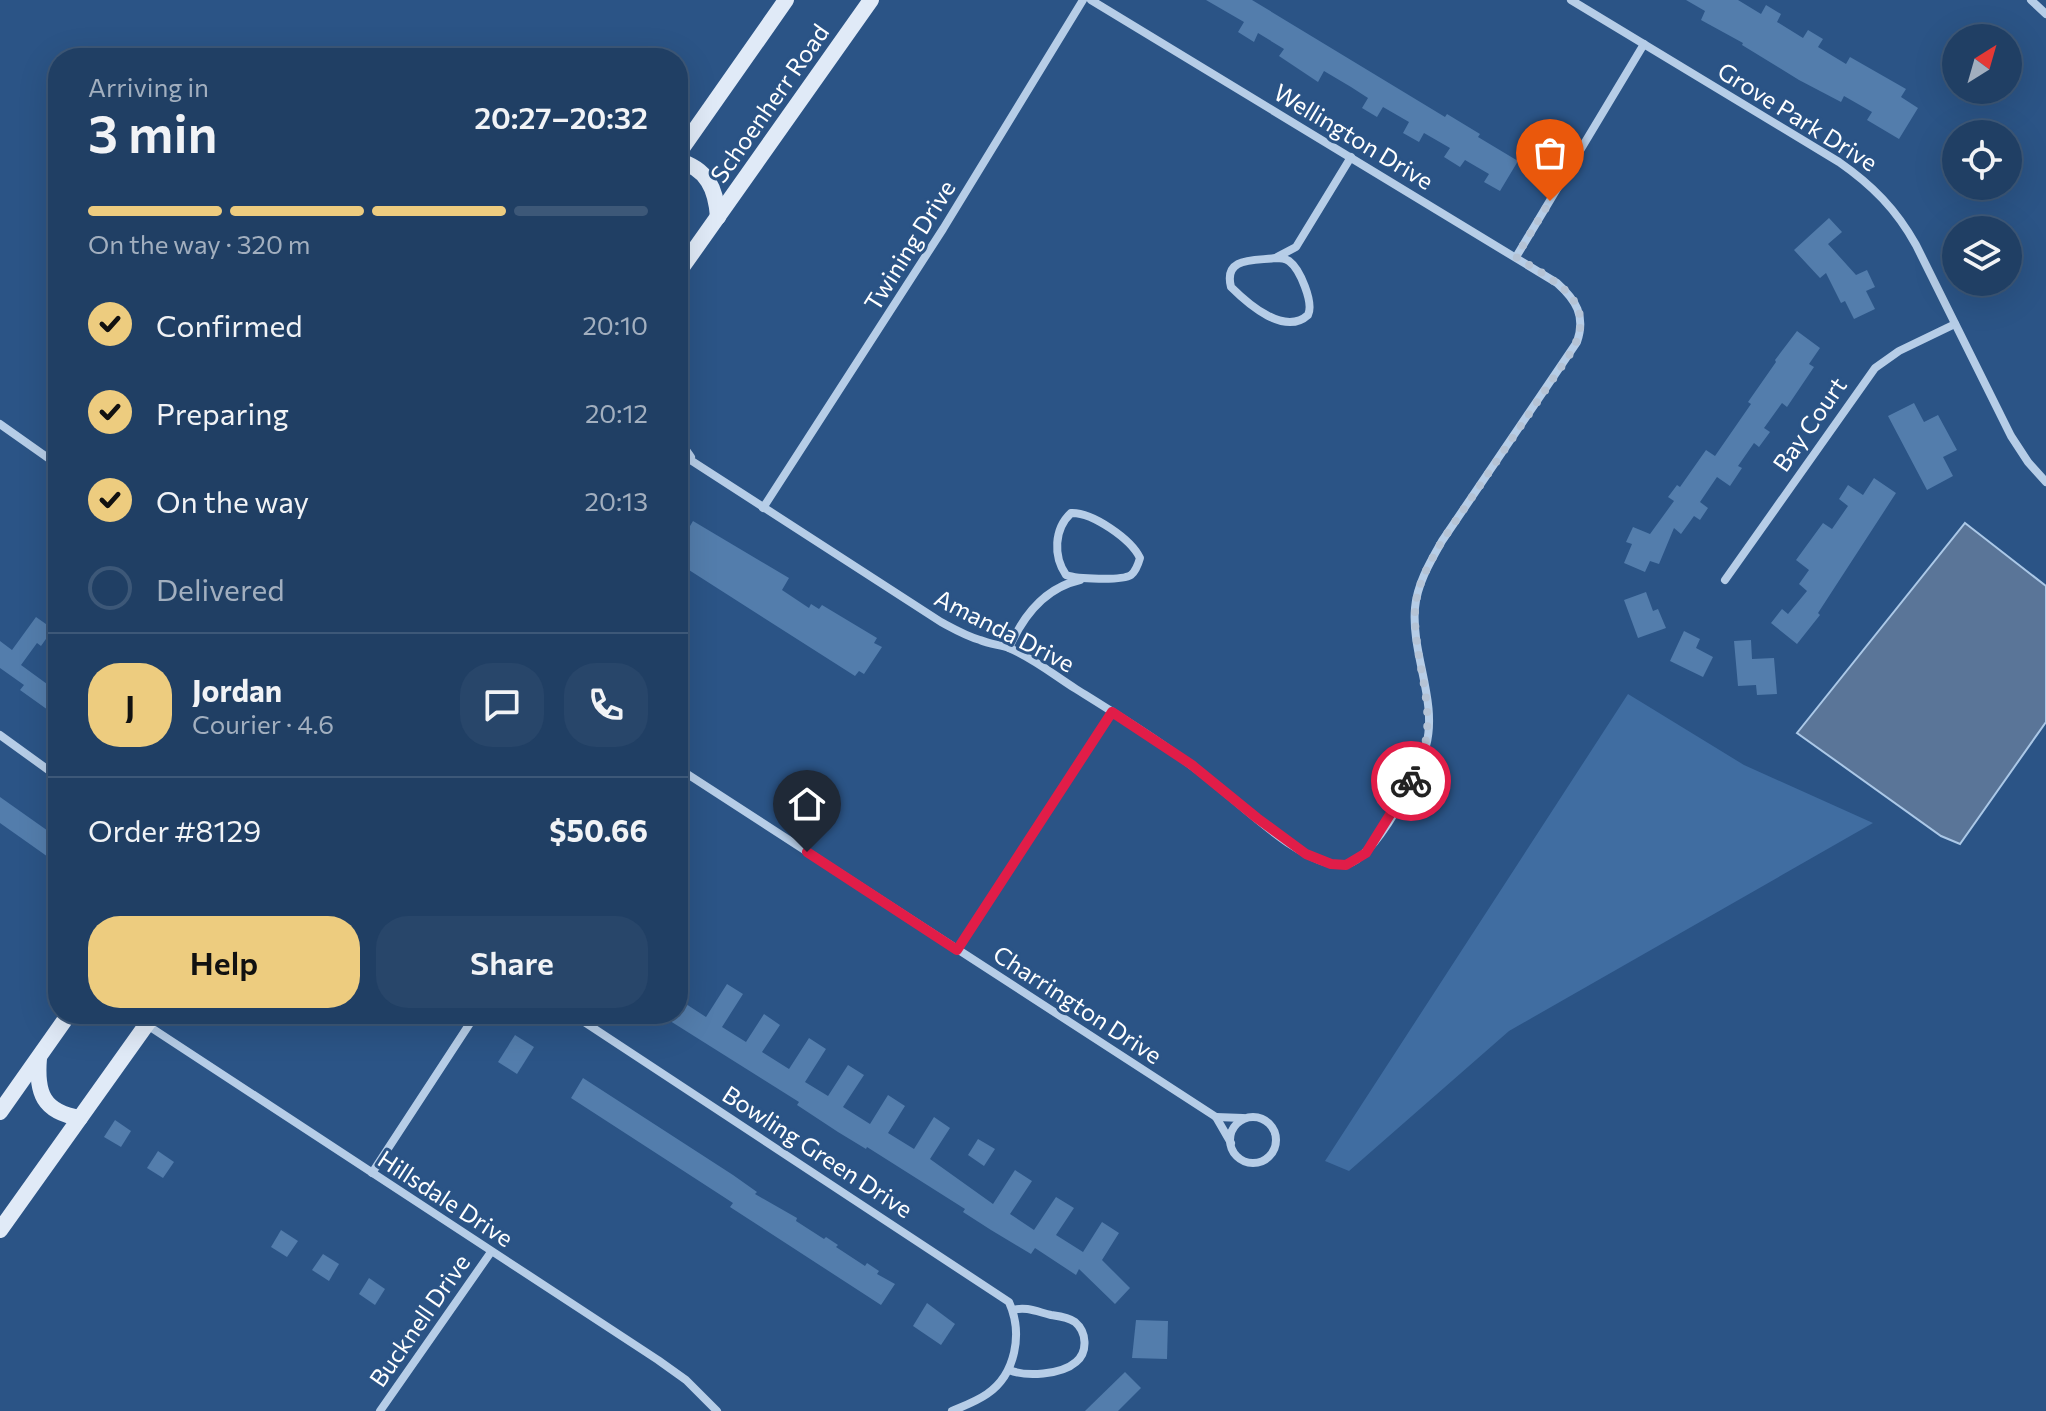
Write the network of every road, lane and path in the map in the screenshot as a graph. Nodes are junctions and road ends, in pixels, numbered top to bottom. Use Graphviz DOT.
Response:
graph roads {
  1 [pos="786,0"];
  2 [pos="871,0"];
  3 [pos="1083,0"];
  4 [pos="1091,0"];
  5 [pos="1571,0"];
  6 [pos="2031,0"];
  7 [pos="2046,14"];
  8 [pos="1644,44"];
  9 [pos="688,140"];
  10 [pos="1351,157"];
  11 [pos="688,165"];
  12 [pos="718,217"];
  13 [pos="1296,247"];
  14 [pos="1516,257"];
  15 [pos="1276,258"];
  16 [pos="688,259"];
  17 [pos="1297,274"];
  18 [pos="1955,324"];
  19 [pos="0,424"];
  20 [pos="688,453"];
  21 [pos="48,458"];
  22 [pos="688,458"];
  23 [pos="694,461"];
  24 [pos="2046,482"];
  25 [pos="763,508"];
  26 [pos="1058,559"];
  27 [pos="1083,579"];
  28 [pos="1725,580"];
  29 [pos="1056,589"];
  30 [pos="1009,648"];
  31 [pos="1112,712"];
  32 [pos="0,735"];
  33 [pos="48,770"];
  34 [pos="688,775"];
  35 [pos="1346,865"];
  36 [pos="957,950"];
  37 [pos="62,1024"];
  38 [pos="147,1024"];
  39 [pos="156,1024"];
  40 [pos="469,1024"];
  41 [pos="587,1024"];
  42 [pos="39,1057"];
  43 [pos="0,1112"];
  44 [pos="1216,1117"];
  45 [pos="80,1118"];
  46 [pos="1244,1118"];
  47 [pos="1231,1143"];
  48 [pos="372,1173"];
  49 [pos="0,1230"];
  50 [pos="491,1252"];
  51 [pos="1013,1310"];
  52 [pos="1009,1370"];
  53 [pos="380,1411"];
  54 [pos="717,1411"];
  55 [pos="952,1411"];
  1 -- 9 [label="main road, Schoenherr Road"];
  2 -- 12 [label="main road, Schoenherr Road"];
  3 -- 25 [label="street, Twining Drive"];
  4 -- 10 [label="street, Wellington Drive"];
  5 -- 8 [label="street, Grove Park Drive"];
  6 -- 7 [label="street"];
  8 -- 14 [label="street"];
  8 -- 18 [label="street, Grove Park Drive"];
  10 -- 13 [label="street"];
  10 -- 14 [label="street, Wellington Drive"];
  11 -- 12 [label="main road"];
  12 -- 16 [label="main road, Schoenherr Road"];
  13 -- 15 [label="street"];
  13 -- 17 [label="street"];
  14 -- 35 [label="street, Wellington Drive"];
  15 -- 17 [label="street"];
  15 -- 17 [label="street"];
  18 -- 24 [label="street, Grove Park Drive"];
  18 -- 28 [label="street, Bay Court"];
  19 -- 21 [label="street"];
  20 -- 23 [label="street"];
  22 -- 23 [label="street, Amanda Drive"];
  23 -- 25 [label="street, Amanda Drive"];
  25 -- 30 [label="street, Amanda Drive"];
  26 -- 27 [label="street"];
  26 -- 27 [label="street"];
  26 -- 29 [label="street"];
  27 -- 29 [label="street"];
  29 -- 30 [label="street"];
  30 -- 31 [label="street, Amanda Drive"];
  31 -- 35 [label="street, Amanda Drive"];
  31 -- 36 [label="street"];
  32 -- 33 [label="street"];
  34 -- 36 [label="street, Charrington Drive"];
  36 -- 44 [label="street, Charrington Drive"];
  37 -- 42 [label="main road"];
  38 -- 45 [label="main road"];
  39 -- 48 [label="street, Hillsdale Drive"];
  40 -- 48 [label="street"];
  41 -- 51 [label="street, Bowling Green Drive"];
  42 -- 43 [label="main road"];
  42 -- 45 [label="main road"];
  44 -- 46 [label="street, Charrington Drive"];
  44 -- 47 [label="street, Charrington Drive"];
  45 -- 49 [label="main road"];
  46 -- 47 [label="street"];
  46 -- 47 [label="street, Charrington Drive"];
  48 -- 50 [label="street, Hillsdale Drive"];
  50 -- 53 [label="street, Bucknell Drive"];
  50 -- 54 [label="street, Hillsdale Drive"];
  51 -- 52 [label="street"];
  51 -- 52 [label="street"];
  52 -- 55 [label="street"];
}
